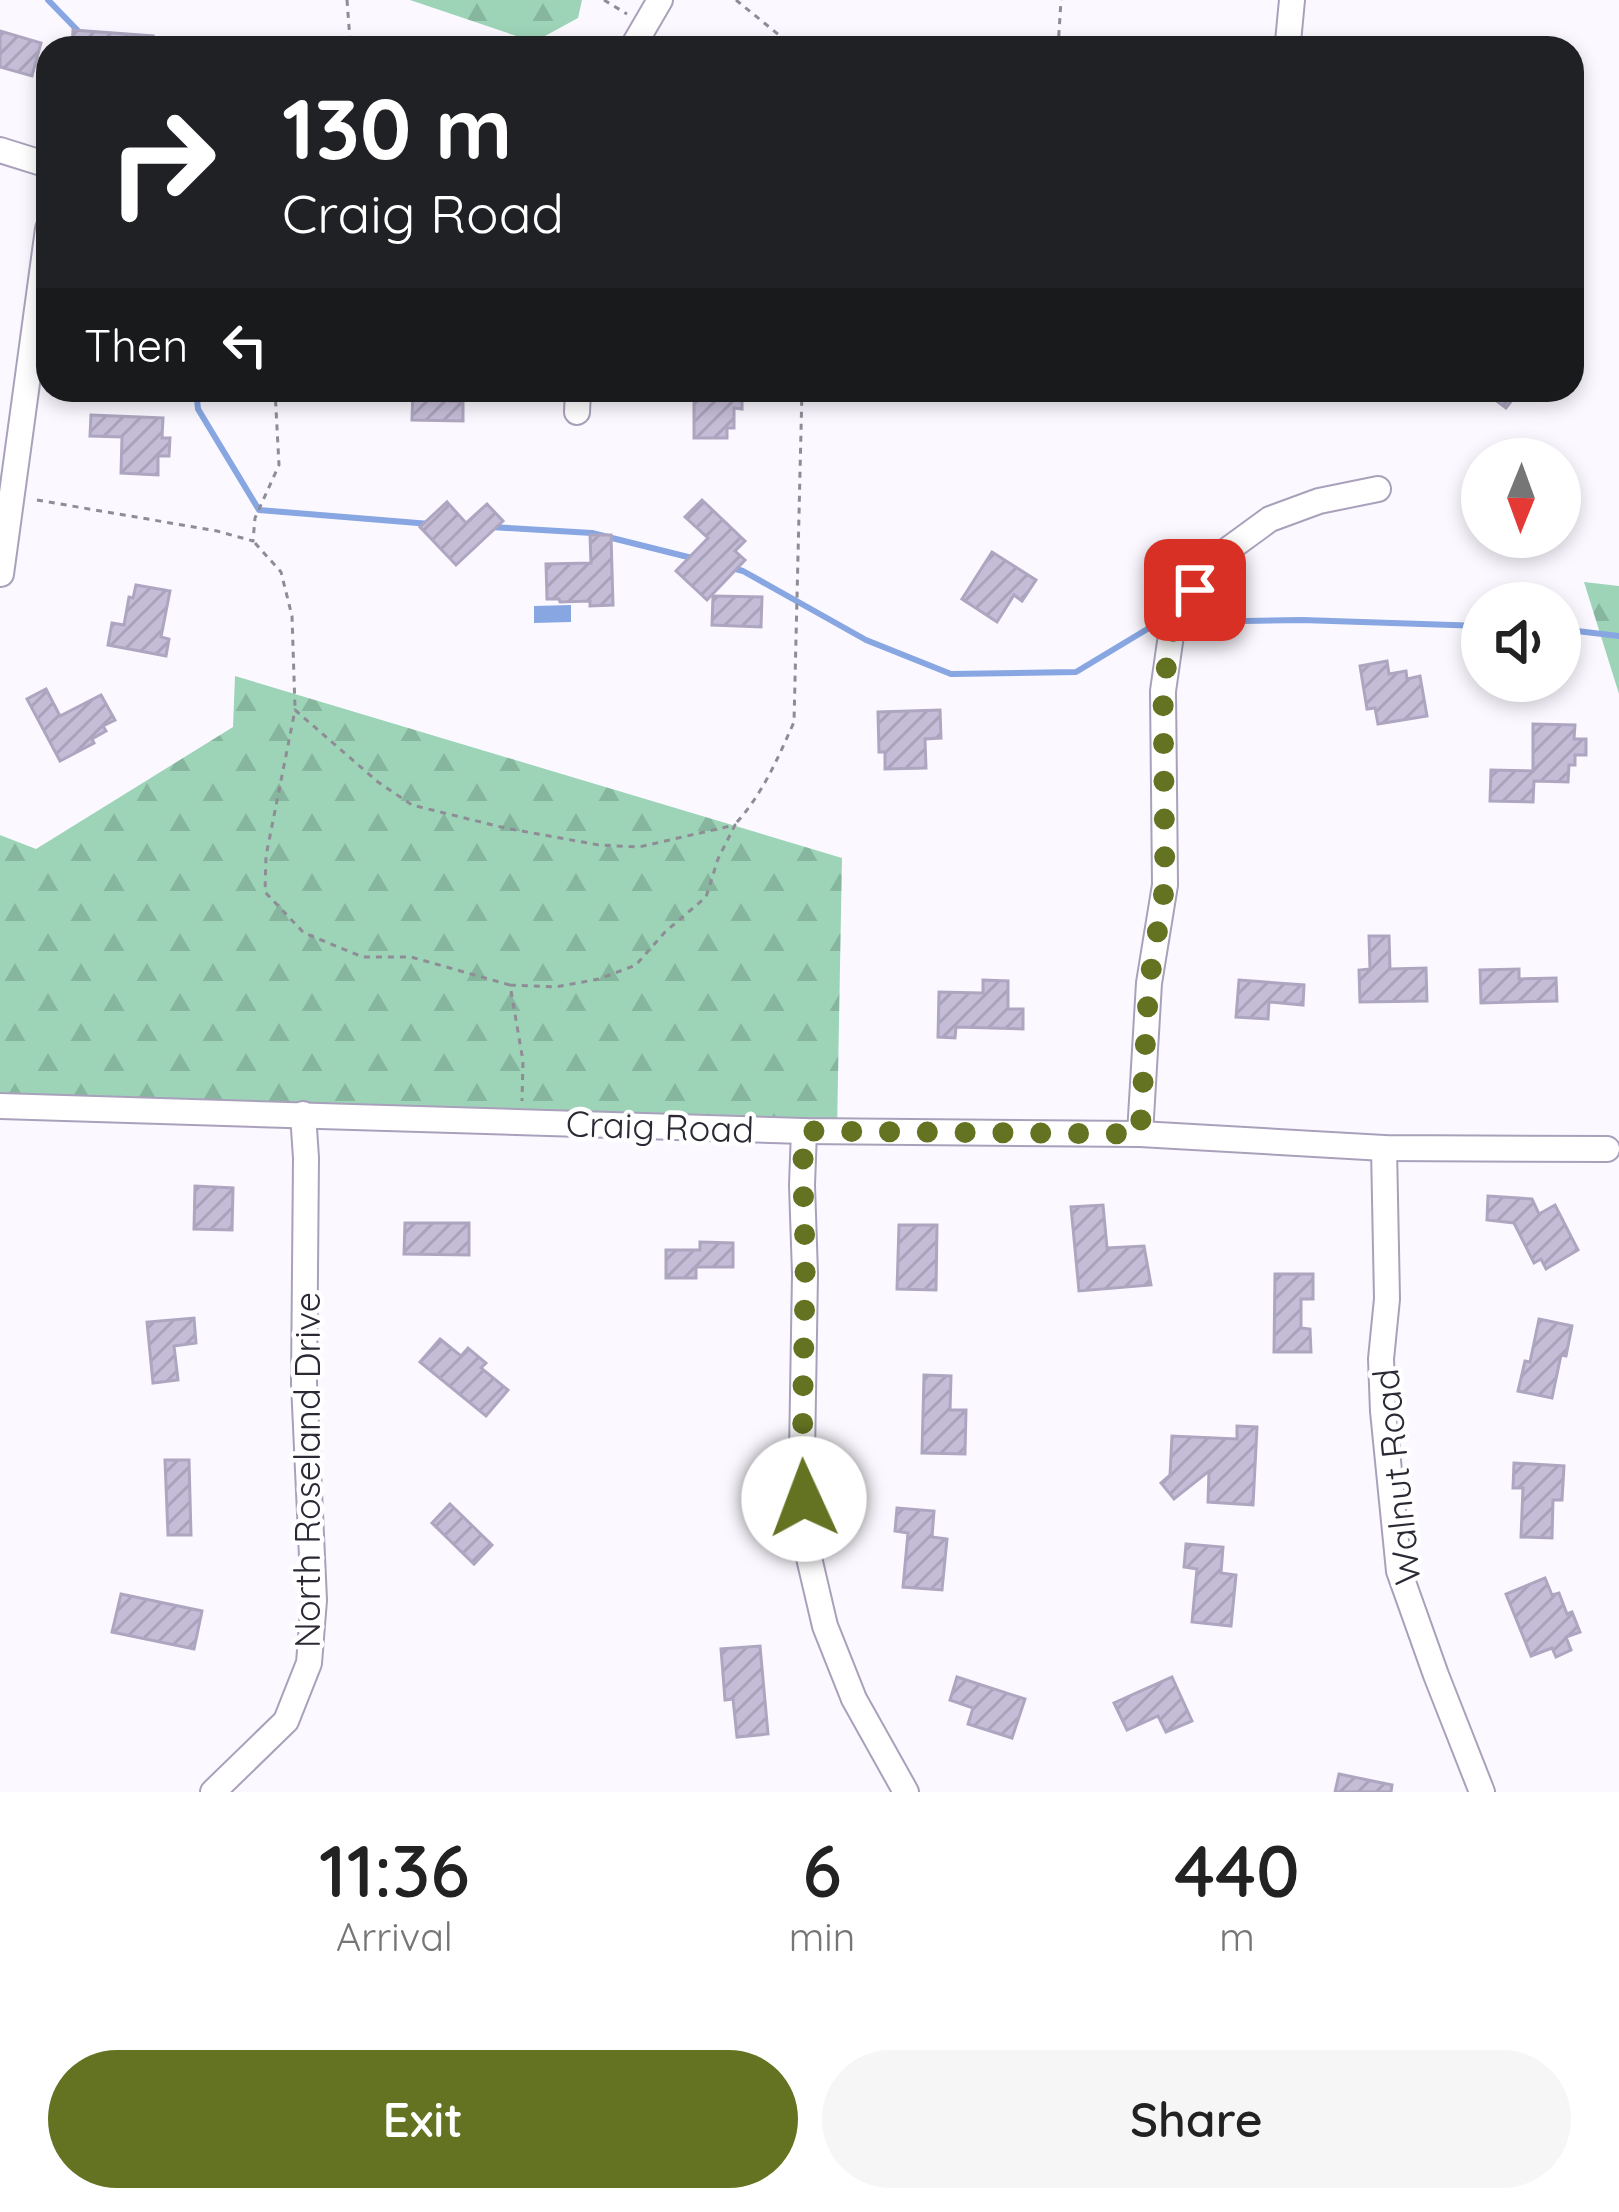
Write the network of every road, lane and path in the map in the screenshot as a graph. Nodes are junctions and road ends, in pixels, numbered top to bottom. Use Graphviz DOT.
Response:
graph roads {
  1 [pos="347,0"];
  2 [pos="604,0"];
  3 [pos="660,0"];
  4 [pos="736,0"];
  5 [pos="1060,0"];
  6 [pos="1292,0"];
  7 [pos="350,36"];
  8 [pos="638,36"];
  9 [pos="780,36"];
  10 [pos="1058,36"];
  11 [pos="1289,36"];
  12 [pos="0,150"];
  13 [pos="36,161"];
  14 [pos="36,318"];
  15 [pos="275,402"];
  16 [pos="802,402"];
  17 [pos="1378,489"];
  18 [pos="12,496"];
  19 [pos="253,541"];
  20 [pos="1,574"];
  21 [pos="295,710"];
  22 [pos="735,825"];
  23 [pos="510,985"];
  24 [pos="0,1106"];
  25 [pos="303,1114"];
  26 [pos="520,1121"];
  27 [pos="804,1131"];
  28 [pos="1140,1134"];
  29 [pos="1384,1148"];
  30 [pos="1607,1149"];
  31 [pos="213,1792"];
  32 [pos="906,1792"];
  33 [pos="1482,1792"];
  1 -- 7 [label="path"];
  2 -- 8 [label="path"];
  3 -- 8 [label="street"];
  4 -- 9 [label="path"];
  5 -- 10 [label="path"];
  6 -- 11 [label="street"];
  12 -- 13 [label="street"];
  14 -- 18 [label="street"];
  15 -- 19 [label="path"];
  16 -- 22 [label="path"];
  17 -- 28 [label="street"];
  18 -- 19 [label="path"];
  18 -- 20 [label="street"];
  19 -- 21 [label="path"];
  21 -- 22 [label="path"];
  21 -- 23 [label="path"];
  22 -- 23 [label="path"];
  23 -- 26 [label="path"];
  24 -- 25 [label="street, Craig Road"];
  25 -- 26 [label="street, Craig Road"];
  25 -- 31 [label="street, North Roseland Drive"];
  26 -- 27 [label="street, Craig Road"];
  27 -- 28 [label="street, Craig Road"];
  27 -- 32 [label="street"];
  28 -- 29 [label="street, Craig Road"];
  29 -- 30 [label="street, Craig Road"];
  29 -- 33 [label="street, Walnut Road"];
}
